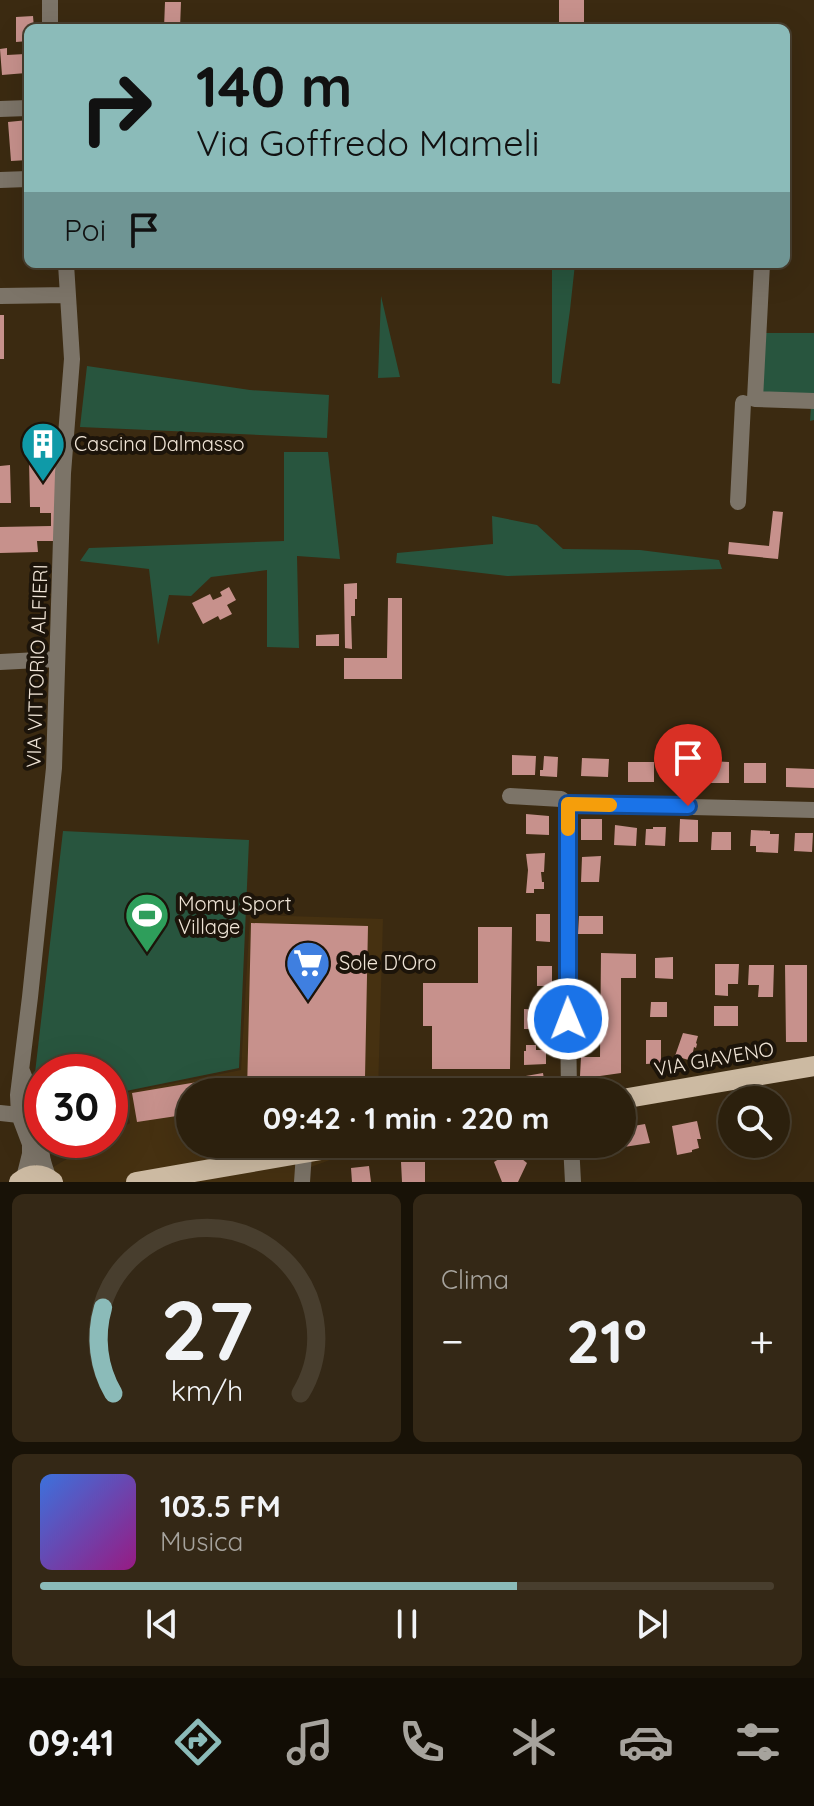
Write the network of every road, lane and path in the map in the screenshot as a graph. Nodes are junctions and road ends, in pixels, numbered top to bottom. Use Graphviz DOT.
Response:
graph roads {
  1 [pos="50,0"];
  2 [pos="50,24"];
  3 [pos="24,108"];
  4 [pos="0,109"];
  5 [pos="24,179"];
  6 [pos="0,180"];
  7 [pos="66,268"];
  8 [pos="762,268"];
  9 [pos="68,295"];
  10 [pos="0,296"];
  11 [pos="814,401"];
  12 [pos="743,403"];
  13 [pos="738,502"];
  14 [pos="57,659"];
  15 [pos="0,662"];
  16 [pos="510,796"];
  17 [pos="568,804"];
  18 [pos="814,810"];
  19 [pos="812,1063"];
  20 [pos="22,1069"];
  21 [pos="24,1074"];
  22 [pos="569,1078"];
  23 [pos="636,1096"];
  24 [pos="0,1113"];
  25 [pos="19,1115"];
  26 [pos="24,1118"];
  27 [pos="42,1158"];
  28 [pos="275,1158"];
  29 [pos="304,1158"];
  30 [pos="572,1158"];
  31 [pos="21,1180"];
  32 [pos="52,1181"];
  33 [pos="136,1182"];
  34 [pos="302,1182"];
  35 [pos="573,1182"];
  1 -- 2 [label="street"];
  3 -- 4 [label="street"];
  5 -- 6 [label="street"];
  7 -- 9 [label="street, VIA VITTORIO ALFIERI"];
  8 -- 11 [label="street"];
  9 -- 10 [label="street"];
  9 -- 14 [label="street, VIA VITTORIO ALFIERI"];
  12 -- 13 [label="street"];
  14 -- 15 [label="street"];
  14 -- 20 [label="street, VIA VITTORIO ALFIERI"];
  16 -- 17 [label="street"];
  17 -- 18 [label="street"];
  17 -- 22 [label="street"];
  19 -- 23 [label="main road, VIA GIAVENO"];
  20 -- 21 [label="street, VIA VITTORIO ALFIERI"];
  20 -- 25 [label="street, VIA VITTORIO ALFIERI"];
  24 -- 25 [label="street"];
  25 -- 26 [label="street"];
  25 -- 31 [label="street, VIA VITTORIO ALFIERI"];
  27 -- 32 [label="street"];
  28 -- 33 [label="main road"];
  29 -- 34 [label="street"];
  30 -- 35 [label="street"];
  31 -- 32 [label="main road"];
}
